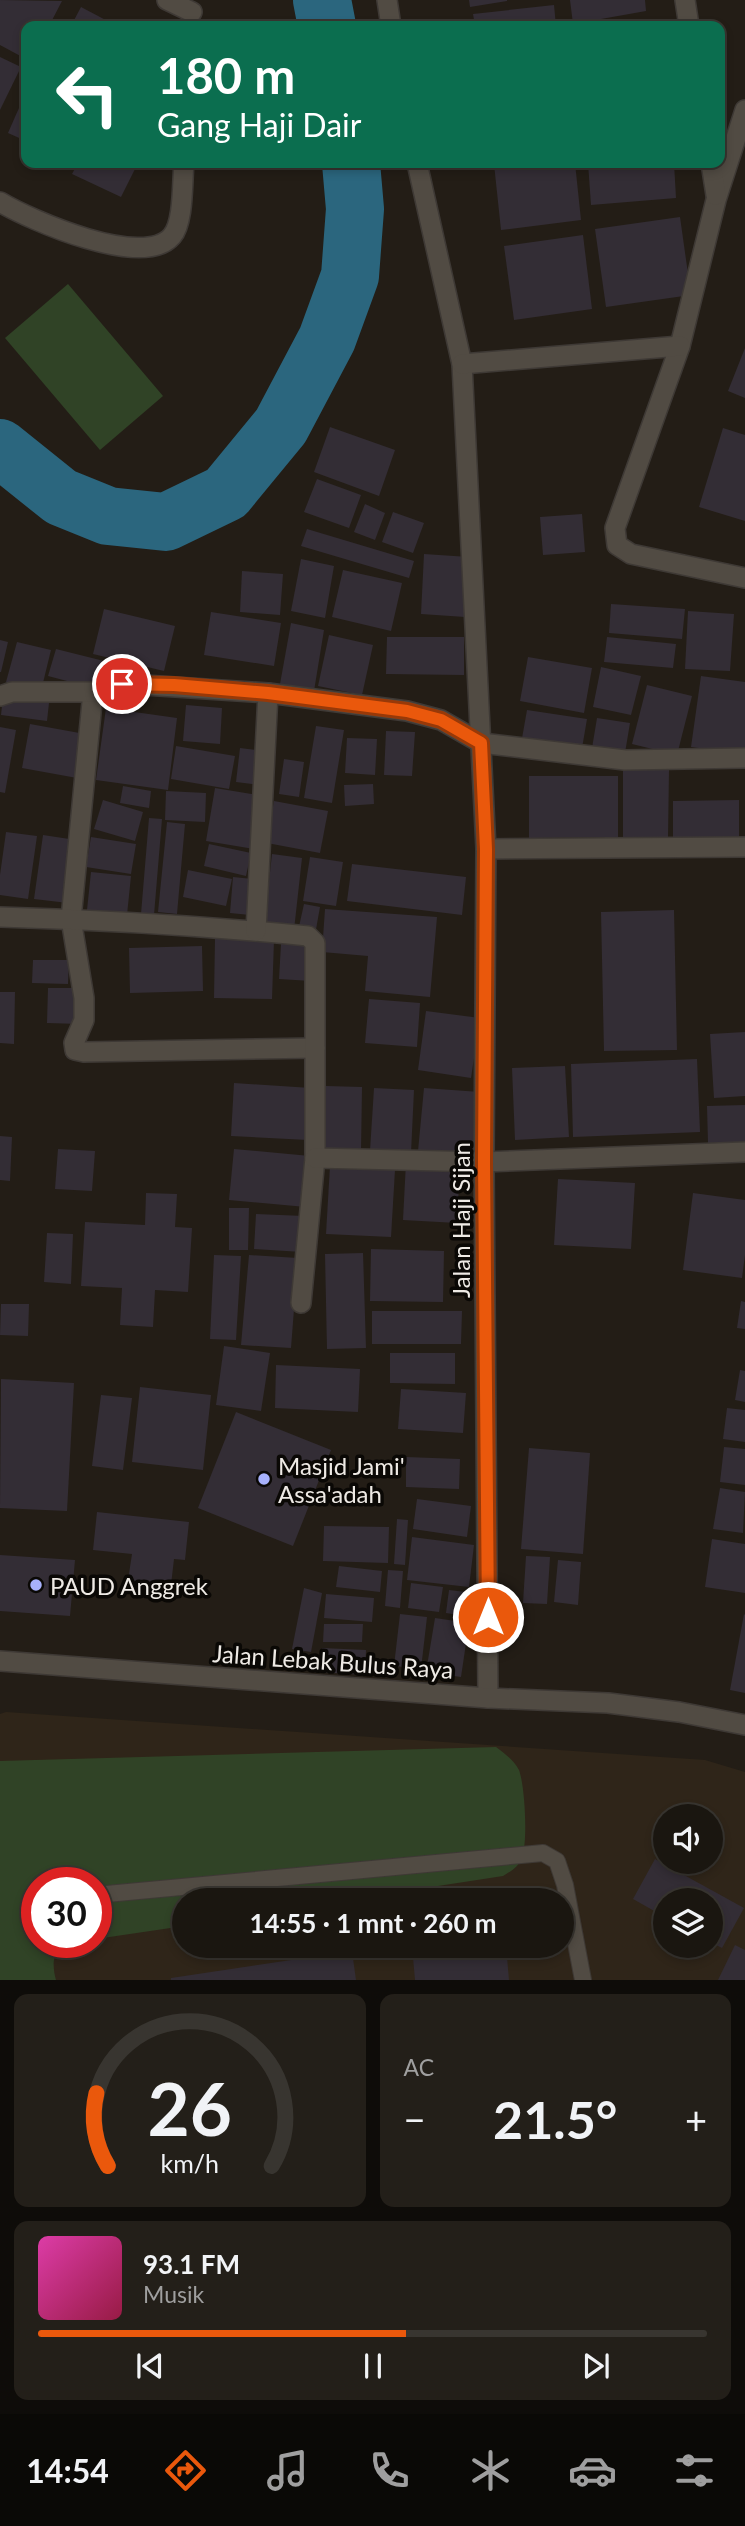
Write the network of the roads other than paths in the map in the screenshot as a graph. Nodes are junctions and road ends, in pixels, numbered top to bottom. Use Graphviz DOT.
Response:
graph roads {
  1 [pos="167,0"];
  2 [pos="387,0"];
  3 [pos="685,0"];
  4 [pos="191,13"];
  5 [pos="390,21"];
  6 [pos="688,21"];
  7 [pos="745,110"];
  8 [pos="184,168"];
  9 [pos="418,168"];
  10 [pos="711,168"];
  11 [pos="716,200"];
  12 [pos="0,202"];
  13 [pos="680,346"];
  14 [pos="462,363"];
  15 [pos="745,578"];
  16 [pos="93,692"];
  17 [pos="268,693"];
  18 [pos="0,696"];
  19 [pos="481,743"];
  20 [pos="745,758"];
  21 [pos="745,847"];
  22 [pos="486,849"];
  23 [pos="0,917"];
  24 [pos="71,919"];
  25 [pos="256,931"];
  26 [pos="315,1048"];
  27 [pos="745,1152"];
  28 [pos="315,1158"];
  29 [pos="484,1162"];
  30 [pos="301,1303"];
  31 [pos="0,1661"];
  32 [pos="488,1698"];
  33 [pos="745,1725"];
  34 [pos="112,1893"];
  35 [pos="583,1980"];
  1 -- 4 [label="street"];
  2 -- 5 [label="street"];
  3 -- 6 [label="street"];
  7 -- 11 [label="street"];
  8 -- 12 [label="street"];
  9 -- 14 [label="street, Jalan Haji Sijan"];
  10 -- 11 [label="street"];
  11 -- 13 [label="street"];
  13 -- 14 [label="street"];
  13 -- 15 [label="street"];
  14 -- 19 [label="street, Jalan Haji Sijan"];
  16 -- 17 [label="street"];
  16 -- 18 [label="street"];
  16 -- 24 [label="street"];
  17 -- 19 [label="street"];
  17 -- 25 [label="street"];
  19 -- 20 [label="street"];
  19 -- 22 [label="street, Jalan Haji Sijan"];
  21 -- 22 [label="street"];
  22 -- 29 [label="street, Jalan Haji Sijan"];
  23 -- 24 [label="street"];
  24 -- 25 [label="street"];
  24 -- 26 [label="street"];
  25 -- 26 [label="street"];
  26 -- 28 [label="street"];
  27 -- 29 [label="street"];
  28 -- 29 [label="street"];
  28 -- 30 [label="street"];
  29 -- 32 [label="street, Jalan Haji Sijan"];
  31 -- 32 [label="street, Jalan Lebak Bulus Raya"];
  32 -- 33 [label="street, Jalan Lebak Bulus Raya"];
  34 -- 35 [label="lane"];
}
